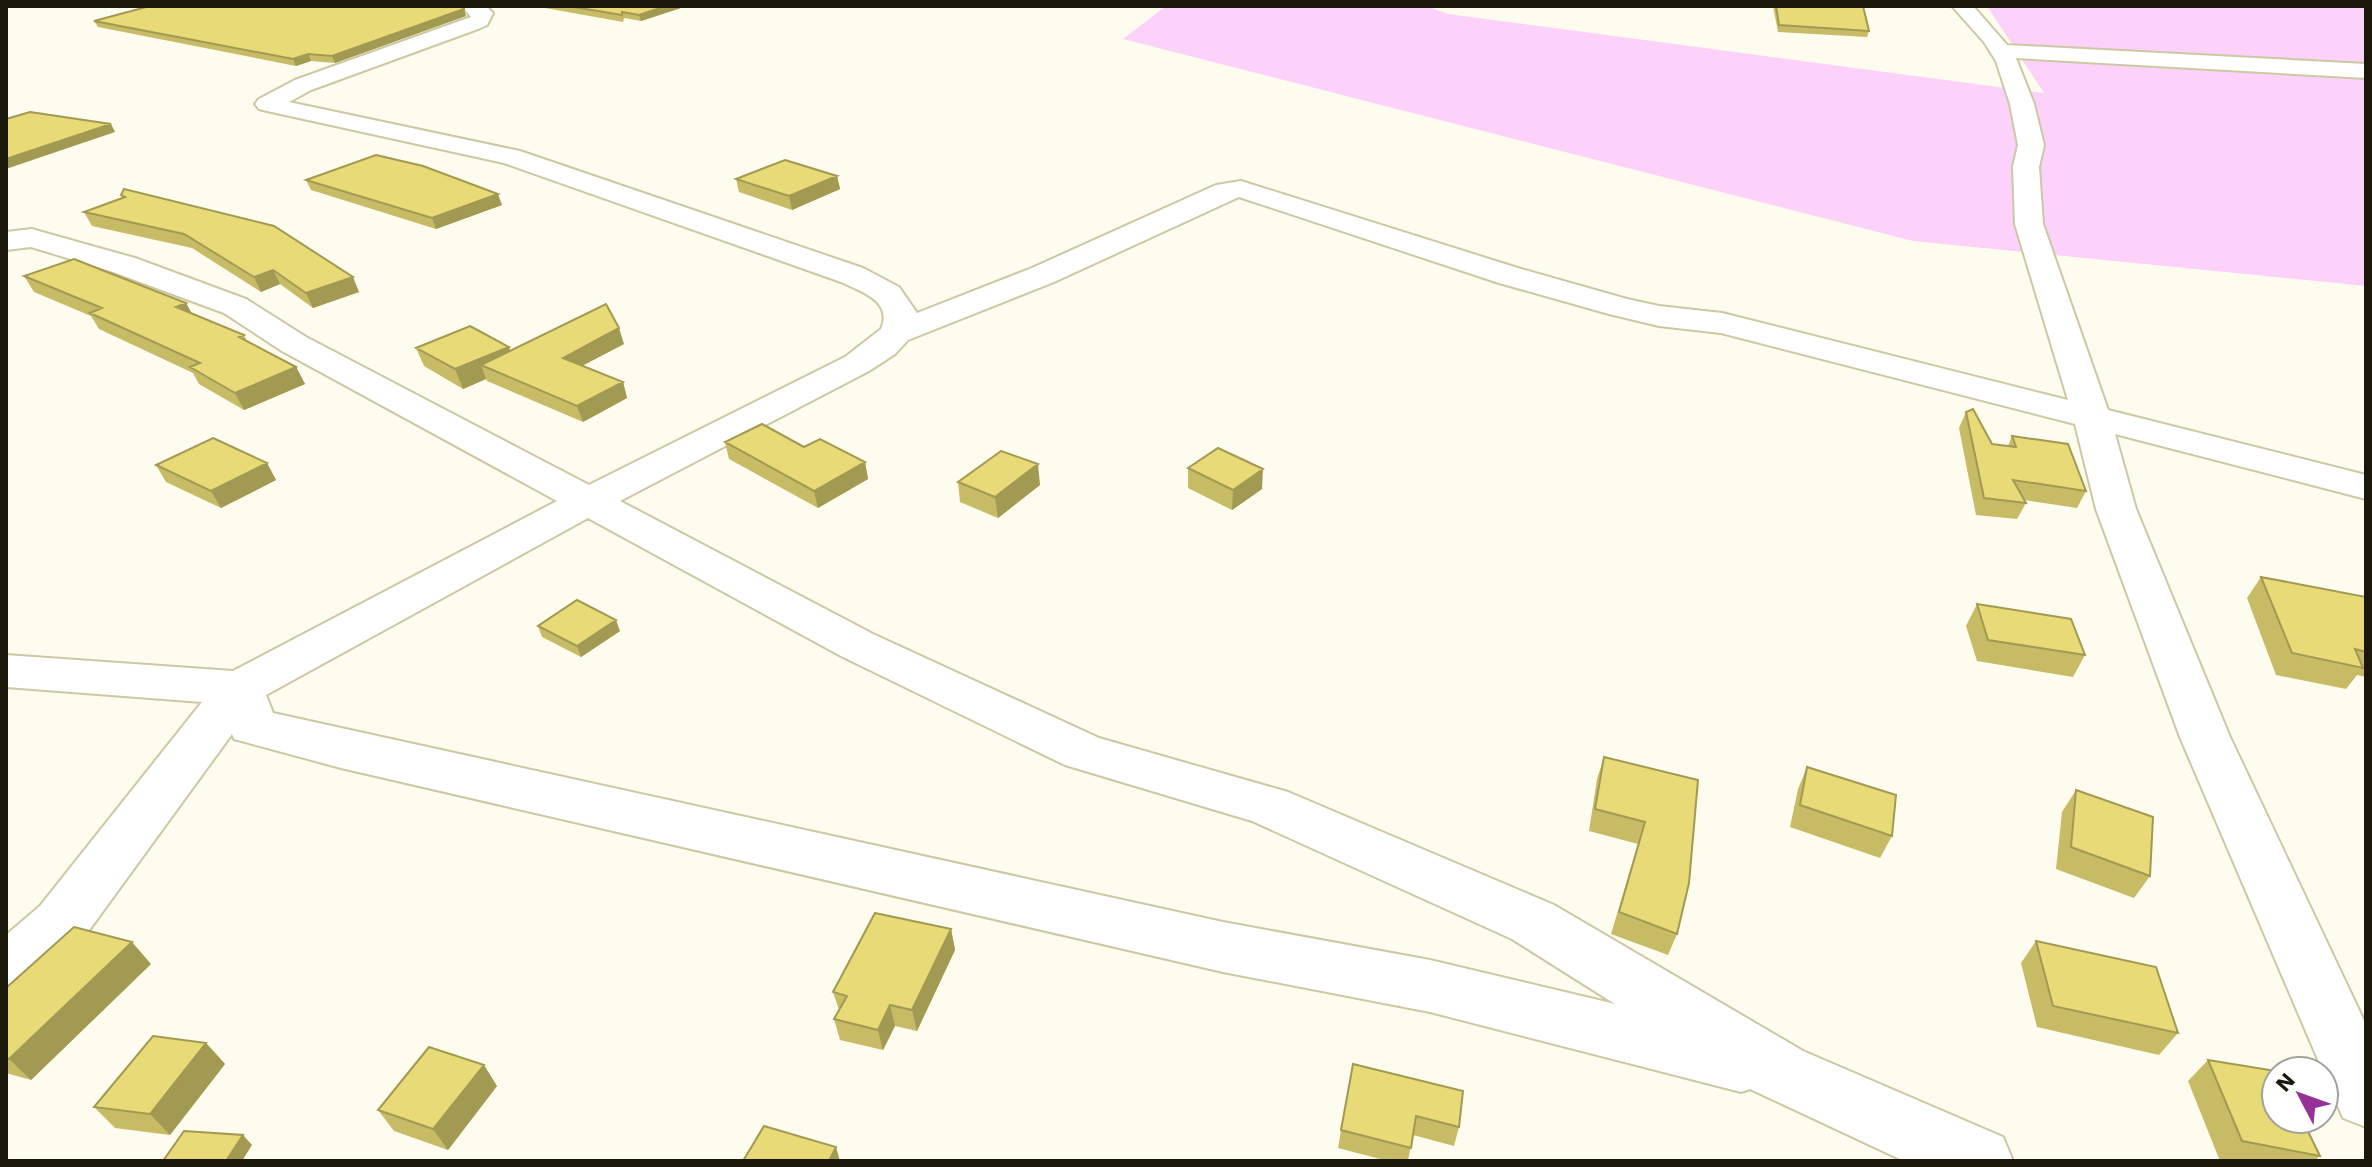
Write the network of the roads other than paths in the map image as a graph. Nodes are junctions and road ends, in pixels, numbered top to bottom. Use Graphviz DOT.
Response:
graph roads {
  1 [pos="472,6"];
  2 [pos="1962,6"];
  3 [pos="2001,51"];
  4 [pos="2366,71"];
  5 [pos="6,241"];
  6 [pos="896,333"];
  7 [pos="2091,415"];
  8 [pos="2366,487"];
  9 [pos="587,502"];
  10 [pos="6,671"];
  11 [pos="240,688"];
  12 [pos="6,971"];
  13 [pos="1780,1072"];
  14 [pos="2366,1096"];
  15 [pos="1979,1161"];
  1 -- 6 [label="street"];
  2 -- 3 [label="street"];
  3 -- 4 [label="street"];
  3 -- 7 [label="street"];
  5 -- 9 [label="street"];
  6 -- 7 [label="street"];
  6 -- 9 [label="street"];
  7 -- 8 [label="street"];
  7 -- 14 [label="street"];
  9 -- 11 [label="street"];
  9 -- 13 [label="street"];
  10 -- 11 [label="street"];
  11 -- 12 [label="street"];
  11 -- 13 [label="street"];
  13 -- 15 [label="street"];
}
